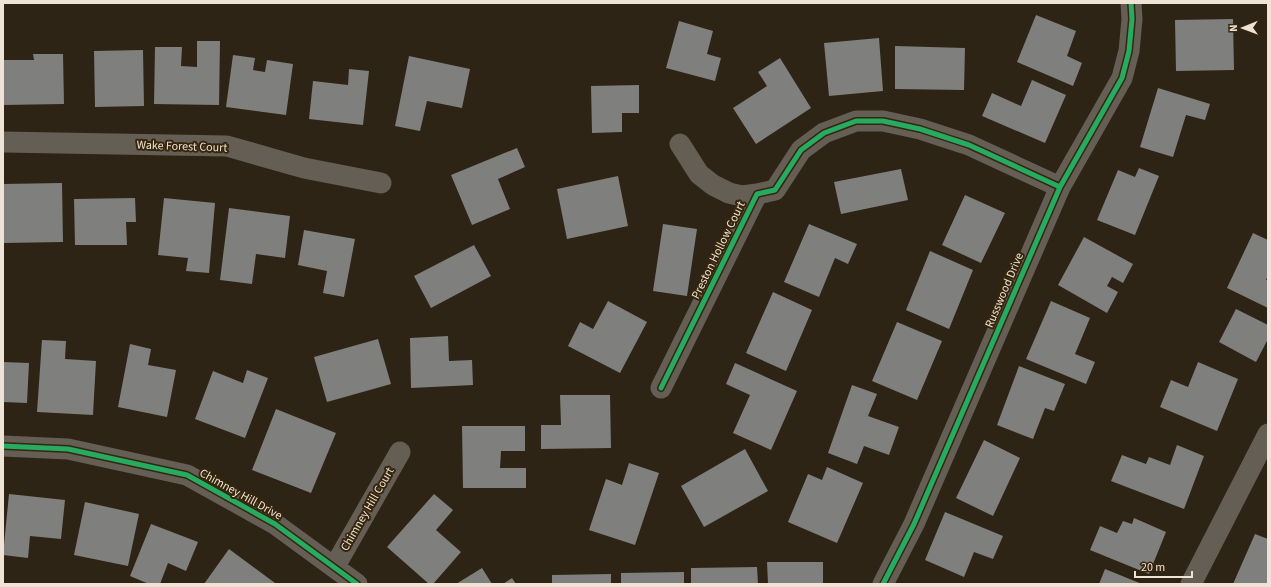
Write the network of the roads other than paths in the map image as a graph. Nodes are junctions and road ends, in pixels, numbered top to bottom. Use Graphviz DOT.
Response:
graph roads {
  1 [pos="1131,3"];
  2 [pos="3,142"];
  3 [pos="680,144"];
  4 [pos="382,183"];
  5 [pos="1060,187"];
  6 [pos="756,194"];
  7 [pos="661,388"];
  8 [pos="1268,434"];
  9 [pos="3,446"];
  10 [pos="400,452"];
  11 [pos="1262,463"];
  12 [pos="335,566"];
  13 [pos="357,584"];
  14 [pos="883,584"];
  15 [pos="1191,584"];
  1 -- 5 [label="street, Russwood Drive"];
  2 -- 4 [label="street, Wake Forest Court"];
  3 -- 6 [label="street"];
  5 -- 6 [label="street, Preston Hollow Court"];
  5 -- 14 [label="street, Russwood Drive"];
  6 -- 7 [label="street, Preston Hollow Court"];
  8 -- 11 [label="street"];
  9 -- 12 [label="street, Chimney Hill Drive"];
  10 -- 12 [label="street, Chimney Hill Court"];
  11 -- 15 [label="street"];
  12 -- 13 [label="street, Chimney Hill Drive"];
}
